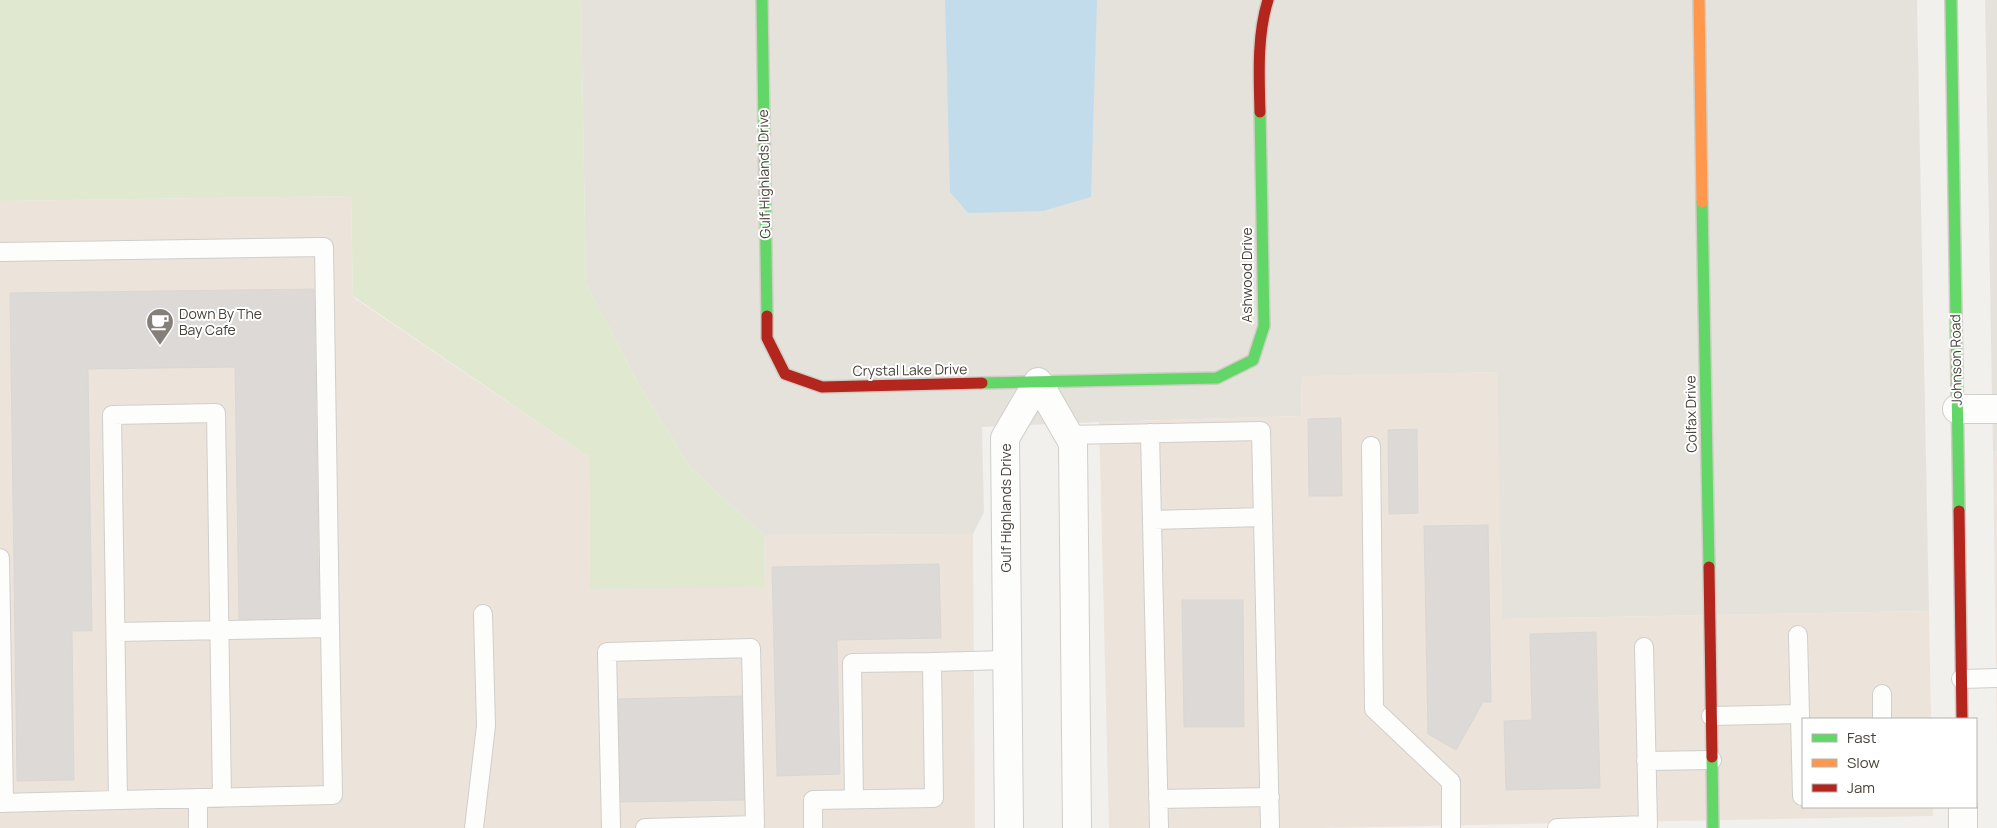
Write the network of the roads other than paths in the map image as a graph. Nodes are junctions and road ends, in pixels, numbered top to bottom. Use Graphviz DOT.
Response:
graph roads {
  1 [pos="762,0"];
  2 [pos="1268,0"];
  3 [pos="1699,0"];
  4 [pos="1951,0"];
  5 [pos="0,252"];
  6 [pos="785,374"];
  7 [pos="1038,382"];
  8 [pos="1957,409"];
  9 [pos="1997,409"];
  10 [pos="1150,433"];
  11 [pos="1068,435"];
  12 [pos="1371,446"];
  13 [pos="1264,517"];
  14 [pos="1152,520"];
  15 [pos="0,558"];
  16 [pos="483,614"];
  17 [pos="330,628"];
  18 [pos="219,630"];
  19 [pos="116,632"];
  20 [pos="1798,635"];
  21 [pos="1644,647"];
  22 [pos="1008,660"];
  23 [pos="932,662"];
  24 [pos="1997,678"];
  25 [pos="1961,679"];
  26 [pos="1882,694"];
  27 [pos="1800,714"];
  28 [pos="1712,716"];
  29 [pos="1882,718"];
  30 [pos="1962,718"];
  31 [pos="1712,760"];
  32 [pos="1646,761"];
  33 [pos="1802,796"];
  34 [pos="1270,797"];
  35 [pos="198,798"];
  36 [pos="222,798"];
  37 [pos="854,799"];
  38 [pos="1158,799"];
  39 [pos="118,800"];
  40 [pos="2,803"];
  41 [pos="1963,808"];
  42 [pos="198,828"];
  43 [pos="474,828"];
  44 [pos="611,828"];
  45 [pos="645,828"];
  46 [pos="673,828"];
  47 [pos="813,828"];
  48 [pos="1010,828"];
  49 [pos="1077,828"];
  50 [pos="1158,828"];
  51 [pos="1270,828"];
  52 [pos="1451,828"];
  53 [pos="1557,828"];
  54 [pos="1713,828"];
  55 [pos="1963,828"];
  1 -- 6 [label="street, Gulf Highlands Drive"];
  2 -- 7 [label="street, Ashwood Drive"];
  3 -- 28 [label="street, Colfax Drive"];
  4 -- 8 [label="street, Johnson Road"];
  5 -- 17 [label="lane"];
  6 -- 7 [label="street, Crystal Lake Drive"];
  7 -- 11 [label="street"];
  7 -- 22 [label="street, Gulf Highlands Drive"];
  8 -- 9 [label="street"];
  8 -- 25 [label="street, Johnson Road"];
  10 -- 11 [label="lane"];
  10 -- 13 [label="lane"];
  10 -- 14 [label="lane"];
  11 -- 49 [label="street"];
  12 -- 52 [label="lane"];
  13 -- 14 [label="lane"];
  13 -- 34 [label="lane"];
  14 -- 38 [label="lane"];
  15 -- 40 [label="lane"];
  16 -- 43 [label="lane"];
  17 -- 18 [label="lane"];
  17 -- 36 [label="lane"];
  18 -- 19 [label="lane"];
  18 -- 19 [label="lane"];
  18 -- 36 [label="lane"];
  19 -- 39 [label="lane"];
  20 -- 27 [label="lane"];
  21 -- 32 [label="lane"];
  22 -- 23 [label="lane"];
  22 -- 48 [label="street, Gulf Highlands Drive"];
  23 -- 37 [label="lane"];
  23 -- 37 [label="lane"];
  24 -- 25 [label="lane"];
  25 -- 30 [label="street, Johnson Road"];
  26 -- 29 [label="lane"];
  27 -- 28 [label="lane"];
  27 -- 33 [label="lane"];
  28 -- 31 [label="street, Colfax Drive"];
  31 -- 32 [label="lane"];
  31 -- 54 [label="street, Colfax Drive"];
  32 -- 53 [label="lane"];
  34 -- 38 [label="lane"];
  34 -- 51 [label="lane"];
  35 -- 36 [label="lane"];
  35 -- 39 [label="lane"];
  35 -- 42 [label="lane"];
  37 -- 47 [label="lane"];
  38 -- 50 [label="lane"];
  39 -- 40 [label="lane"];
  41 -- 55 [label="street"];
  44 -- 46 [label="lane"];
  45 -- 46 [label="lane"];
}
